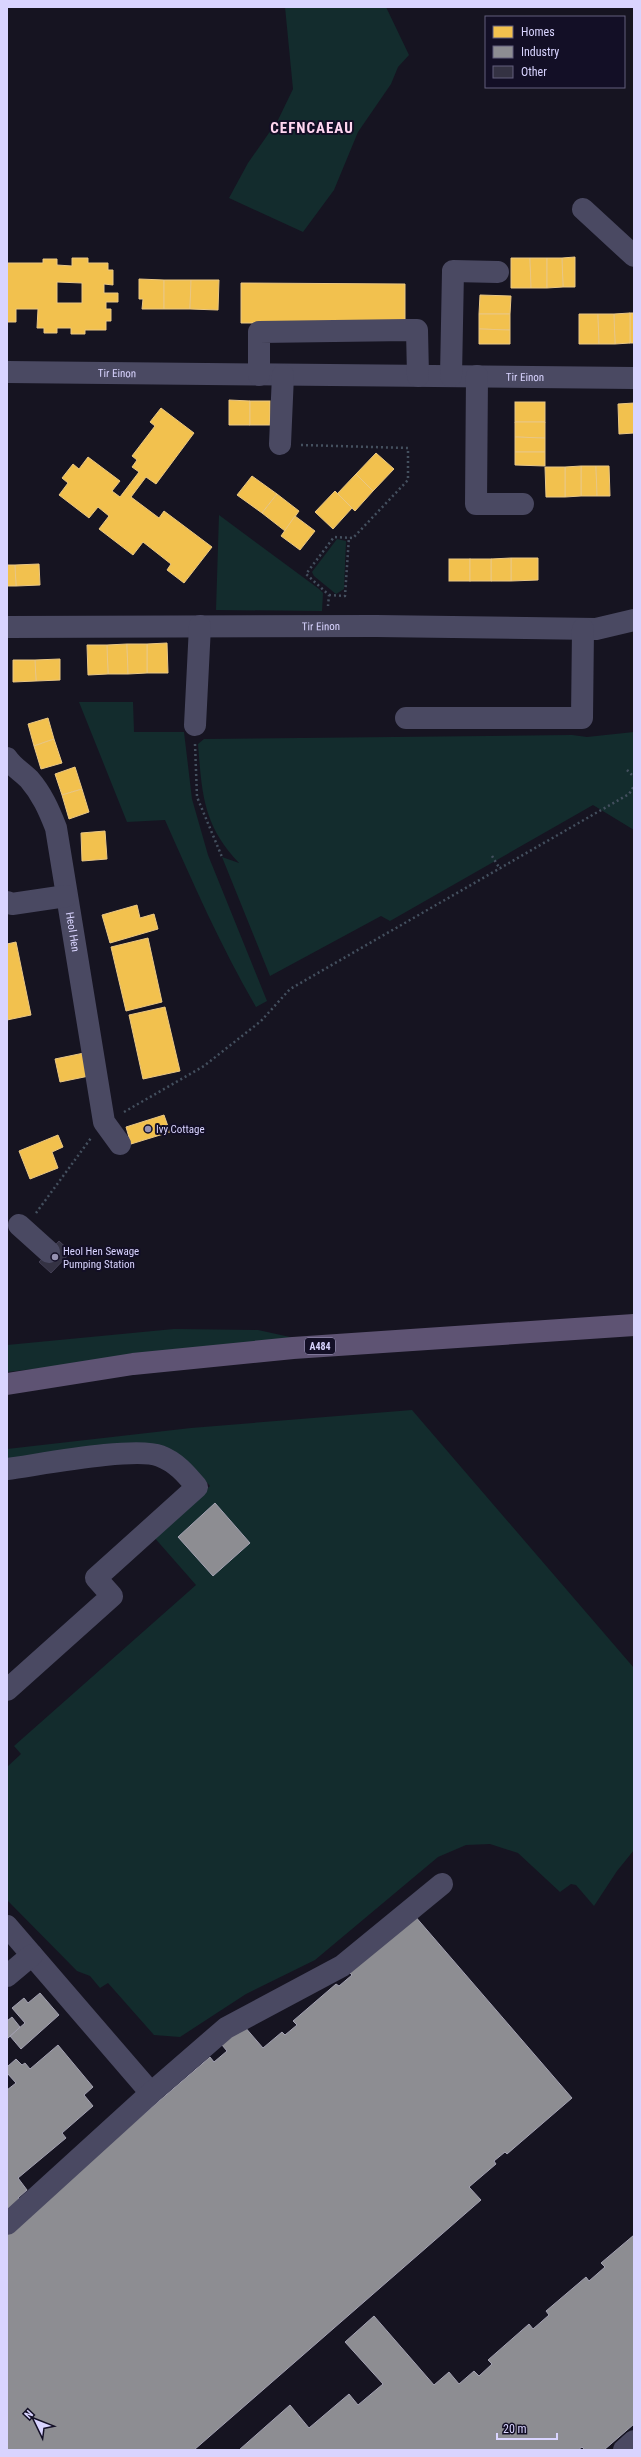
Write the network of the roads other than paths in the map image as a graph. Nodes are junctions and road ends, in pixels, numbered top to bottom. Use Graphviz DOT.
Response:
graph roads {
  1 [pos="583,209"];
  2 [pos="634,256"];
  3 [pos="498,272"];
  4 [pos="7,372"];
  5 [pos="259,374"];
  6 [pos="283,375"];
  7 [pos="418,376"];
  8 [pos="451,376"];
  9 [pos="477,376"];
  10 [pos="634,378"];
  11 [pos="280,444"];
  12 [pos="523,504"];
  13 [pos="634,620"];
  14 [pos="200,626"];
  15 [pos="7,628"];
  16 [pos="583,629"];
  17 [pos="406,718"];
  18 [pos="195,725"];
  19 [pos="7,758"];
  20 [pos="66,896"];
  21 [pos="7,902"];
  22 [pos="120,1144"];
  23 [pos="21,1227"];
  24 [pos="49,1252"];
  25 [pos="634,1325"];
  26 [pos="7,1384"];
  27 [pos="7,1469"];
  28 [pos="7,1690"];
  29 [pos="442,1884"];
  30 [pos="7,1926"];
  31 [pos="32,1955"];
  32 [pos="7,1976"];
  33 [pos="151,2093"];
  34 [pos="7,2224"];
  35 [pos="634,2441"];
  36 [pos="624,2450"];
  1 -- 2 [label="street"];
  3 -- 8 [label="street"];
  4 -- 5 [label="street, Tir Einon"];
  5 -- 6 [label="street, Tir Einon"];
  5 -- 7 [label="street"];
  6 -- 7 [label="street, Tir Einon"];
  6 -- 11 [label="street"];
  7 -- 8 [label="street, Tir Einon"];
  8 -- 9 [label="street, Tir Einon"];
  9 -- 10 [label="street, Tir Einon"];
  9 -- 12 [label="street"];
  13 -- 16 [label="street, Tir Einon"];
  14 -- 15 [label="street, Tir Einon"];
  14 -- 16 [label="street, Tir Einon"];
  14 -- 18 [label="street"];
  16 -- 17 [label="street"];
  19 -- 20 [label="street, Heol Hen"];
  20 -- 21 [label="street"];
  20 -- 22 [label="street, Heol Hen"];
  23 -- 24 [label="street"];
  25 -- 26 [label="main road, A484"];
  27 -- 28 [label="street"];
  29 -- 33 [label="street"];
  30 -- 31 [label="street"];
  31 -- 32 [label="street"];
  31 -- 33 [label="street"];
  33 -- 34 [label="street"];
  35 -- 36 [label="street"];
}
